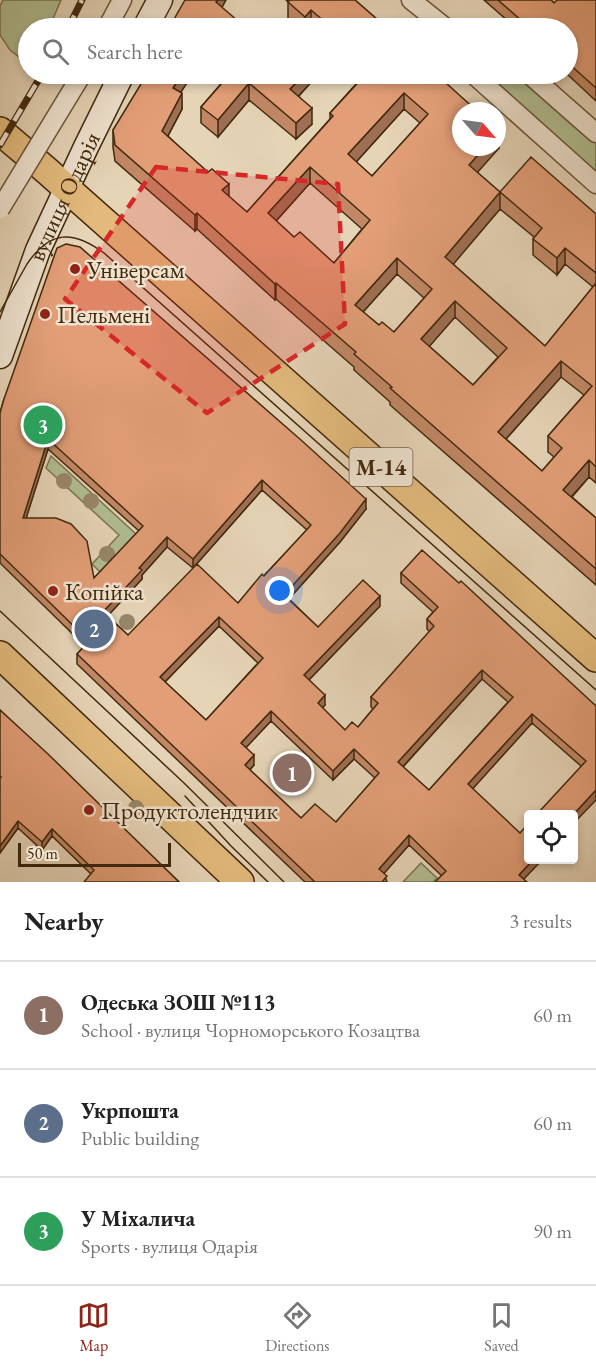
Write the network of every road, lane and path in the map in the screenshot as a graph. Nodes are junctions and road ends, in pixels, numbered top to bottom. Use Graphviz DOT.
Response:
graph roads {
  1 [pos="122,0"];
  2 [pos="160,0"];
  3 [pos="411,0"];
  4 [pos="112,18"];
  5 [pos="150,18"];
  6 [pos="434,18"];
  7 [pos="76,84"];
  8 [pos="117,84"];
  9 [pos="484,84"];
  10 [pos="540,84"];
  11 [pos="0,132"];
  12 [pos="596,133"];
  13 [pos="596,184"];
  14 [pos="66,189"];
  15 [pos="0,209"];
  16 [pos="0,356"];
  17 [pos="0,655"];
  18 [pos="596,658"];
  19 [pos="240,882"];
  1 -- 4 [label="street"];
  2 -- 5 [label="street"];
  3 -- 6 [label="street"];
  7 -- 15 [label="street, bridge"];
  8 -- 14 [label="street, вулиця Одарія"];
  9 -- 13 [label="street"];
  10 -- 12 [label="street"];
  11 -- 14 [label="main road, М-14"];
  14 -- 16 [label="street, вулиця Одарія"];
  14 -- 18 [label="main road, М-14"];
  17 -- 19 [label="main road"];
}
